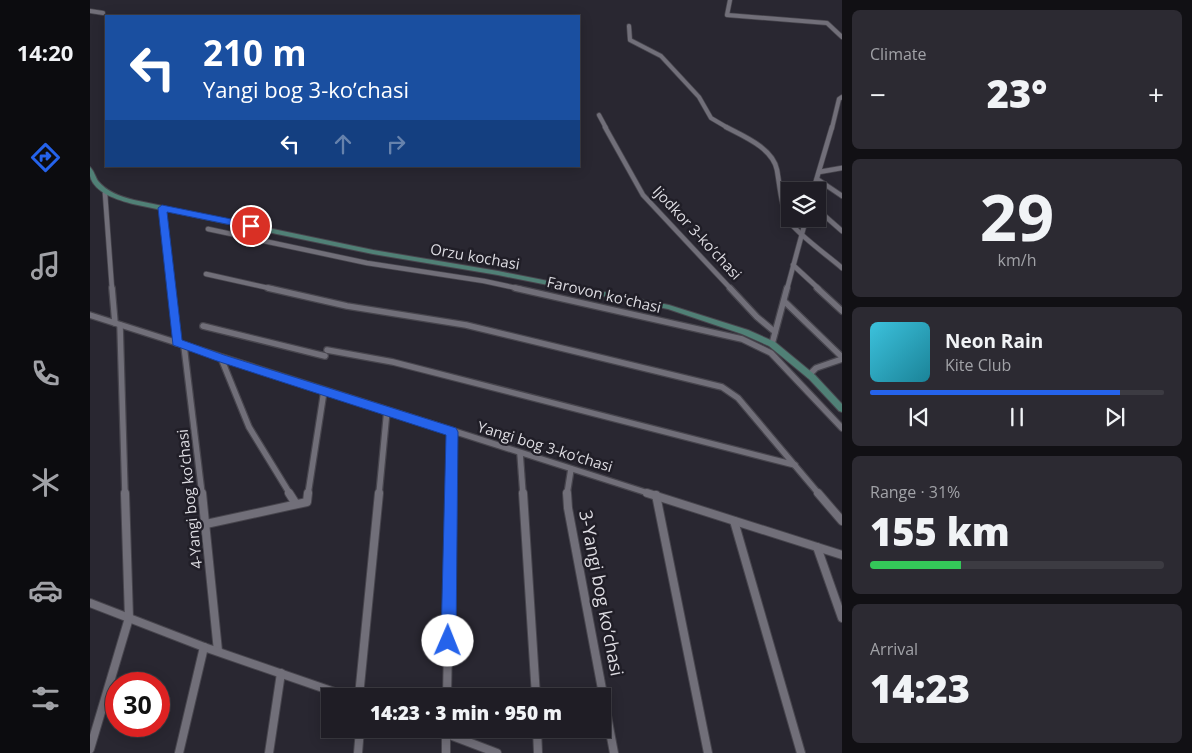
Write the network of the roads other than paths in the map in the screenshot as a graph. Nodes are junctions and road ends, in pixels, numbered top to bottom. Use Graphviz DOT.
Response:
graph roads {
  1 [pos="730,0"];
  2 [pos="90,11"];
  3 [pos="103,13"];
  4 [pos="629,26"];
  5 [pos="842,37"];
  6 [pos="842,98"];
  7 [pos="599,115"];
  8 [pos="842,168"];
  9 [pos="90,169"];
  10 [pos="819,172"];
  11 [pos="92,179"];
  12 [pos="817,179"];
  13 [pos="816,182"];
  14 [pos="105,193"];
  15 [pos="842,196"];
  16 [pos="162,208"];
  17 [pos="826,217"];
  18 [pos="804,227"];
  19 [pos="208,229"];
  20 [pos="842,231"];
  21 [pos="802,233"];
  22 [pos="793,265"];
  23 [pos="842,268"];
  24 [pos="206,274"];
  25 [pos="784,301"];
  26 [pos="842,311"];
  27 [pos="90,315"];
  28 [pos="117,324"];
  29 [pos="203,326"];
  30 [pos="775,332"];
  31 [pos="177,342"];
  32 [pos="772,344"];
  33 [pos="184,346"];
  34 [pos="221,358"];
  35 [pos="842,358"];
  36 [pos="809,374"];
  37 [pos="324,391"];
  38 [pos="842,409"];
  39 [pos="387,410"];
  40 [pos="842,428"];
  41 [pos="452,432"];
  42 [pos="520,453"];
  43 [pos="795,465"];
  44 [pos="571,469"];
  45 [pos="656,495"];
  46 [pos="296,504"];
  47 [pos="734,521"];
  48 [pos="842,521"];
  49 [pos="206,524"];
  50 [pos="817,547"];
  51 [pos="842,555"];
  52 [pos="90,602"];
  53 [pos="129,618"];
  54 [pos="842,618"];
  55 [pos="204,647"];
  56 [pos="218,651"];
  57 [pos="281,673"];
  58 [pos="323,688"];
  59 [pos="360,688"];
  60 [pos="447,688"];
  61 [pos="535,688"];
  62 [pos="359,738"];
  63 [pos="446,738"];
  64 [pos="462,738"];
  65 [pos="537,738"];
  66 [pos="90,749"];
  67 [pos="179,753"];
  68 [pos="269,753"];
  69 [pos="358,753"];
  70 [pos="446,753"];
  71 [pos="497,753"];
  72 [pos="538,753"];
  73 [pos="614,753"];
  74 [pos="708,753"];
  75 [pos="800,753"];
  1 -- 5 [label="street"];
  2 -- 3 [label="street"];
  4 -- 21 [label="street"];
  6 -- 10 [label="street"];
  7 -- 30 [label="street, Ijodkor 3-koʼchasi"];
  8 -- 10 [label="street"];
  9 -- 11 [label="main road"];
  10 -- 12 [label="street"];
  11 -- 14 [label="main road"];
  12 -- 13 [label="street"];
  12 -- 15 [label="street"];
  14 -- 16 [label="main road, Orzu kochasi"];
  14 -- 28 [label="street"];
  16 -- 31 [label="street"];
  16 -- 32 [label="main road, Orzu kochasi"];
  17 -- 20 [label="street"];
  18 -- 21 [label="street"];
  19 -- 40 [label="street, Farovon koʻchasi"];
  21 -- 22 [label="street"];
  21 -- 23 [label="street"];
  22 -- 25 [label="street"];
  22 -- 26 [label="street"];
  24 -- 43 [label="street"];
  25 -- 30 [label="street"];
  25 -- 35 [label="street"];
  27 -- 28 [label="street, Yangi bog 3-koʼchasi"];
  28 -- 31 [label="street, Yangi bog 3-koʼchasi"];
  28 -- 53 [label="street"];
  29 -- 43 [label="street"];
  30 -- 32 [label="street"];
  31 -- 33 [label="street, Yangi bog 3-koʼchasi"];
  32 -- 36 [label="main road, Orzu kochasi"];
  33 -- 34 [label="street, Yangi bog 3-koʼchasi"];
  33 -- 49 [label="street, 4-Yangi bog koʼchasi"];
  34 -- 37 [label="street, Yangi bog 3-koʼchasi"];
  34 -- 46 [label="street"];
  35 -- 36 [label="street"];
  36 -- 38 [label="main road, Orzu kochasi"];
  37 -- 39 [label="street, Yangi bog 3-koʼchasi"];
  37 -- 46 [label="street"];
  39 -- 41 [label="street, Yangi bog 3-koʼchasi"];
  39 -- 59 [label="street"];
  41 -- 42 [label="street, Yangi bog 3-koʼchasi"];
  41 -- 60 [label="street"];
  42 -- 44 [label="street, Yangi bog 3-koʼchasi"];
  42 -- 61 [label="street"];
  43 -- 48 [label="street"];
  44 -- 45 [label="street, Yangi bog 3-koʼchasi"];
  44 -- 73 [label="street, 3-Yangi bog koʼchasi"];
  45 -- 47 [label="street, Yangi bog 3-koʼchasi"];
  45 -- 74 [label="street"];
  46 -- 49 [label="street"];
  47 -- 50 [label="street, Yangi bog 3-koʼchasi"];
  47 -- 75 [label="street"];
  49 -- 56 [label="street, 4-Yangi bog koʼchasi"];
  50 -- 51 [label="street, Yangi bog 3-koʼchasi"];
  50 -- 54 [label="street"];
  52 -- 53 [label="street"];
  53 -- 55 [label="street"];
  53 -- 66 [label="street"];
  55 -- 56 [label="street"];
  55 -- 67 [label="street"];
  56 -- 57 [label="street"];
  57 -- 58 [label="street"];
  57 -- 68 [label="street"];
  62 -- 69 [label="street"];
  63 -- 70 [label="street"];
  64 -- 71 [label="street"];
  65 -- 72 [label="street"];
}
